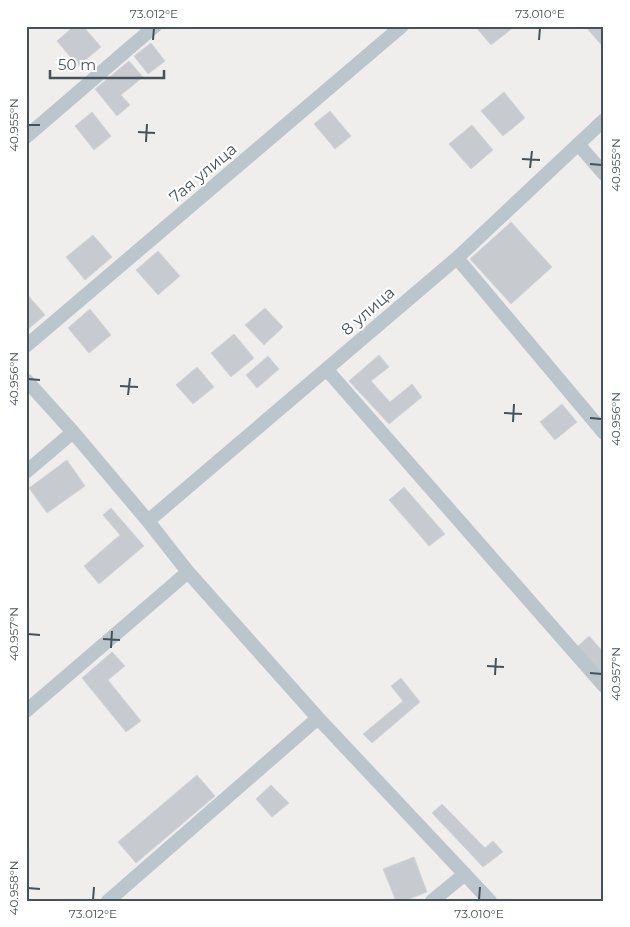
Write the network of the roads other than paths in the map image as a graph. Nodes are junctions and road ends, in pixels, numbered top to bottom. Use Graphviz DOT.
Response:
graph roads {
  1 [pos="155,26"];
  2 [pos="402,26"];
  3 [pos="604,120"];
  4 [pos="26,137"];
  5 [pos="578,144"];
  6 [pos="604,174"];
  7 [pos="457,258"];
  8 [pos="26,346"];
  9 [pos="328,370"];
  10 [pos="26,380"];
  11 [pos="73,432"];
  12 [pos="604,433"];
  13 [pos="26,472"];
  14 [pos="148,520"];
  15 [pos="188,572"];
  16 [pos="604,686"];
  17 [pos="26,712"];
  18 [pos="318,718"];
  19 [pos="465,874"];
  20 [pos="108,901"];
  21 [pos="432,901"];
  22 [pos="490,901"];
  1 -- 4 [label="street"];
  2 -- 8 [label="street, 7ая улица"];
  3 -- 5 [label="street, 8 улица"];
  5 -- 6 [label="street"];
  5 -- 7 [label="street, 8 улица"];
  7 -- 9 [label="street, 8 улица"];
  7 -- 12 [label="street"];
  9 -- 14 [label="street, 8 улица"];
  9 -- 16 [label="street"];
  10 -- 11 [label="street"];
  11 -- 13 [label="street"];
  11 -- 14 [label="street"];
  14 -- 15 [label="street"];
  15 -- 17 [label="street"];
  15 -- 18 [label="street"];
  18 -- 19 [label="street"];
  18 -- 20 [label="street"];
  19 -- 21 [label="street"];
  19 -- 22 [label="street"];
}
